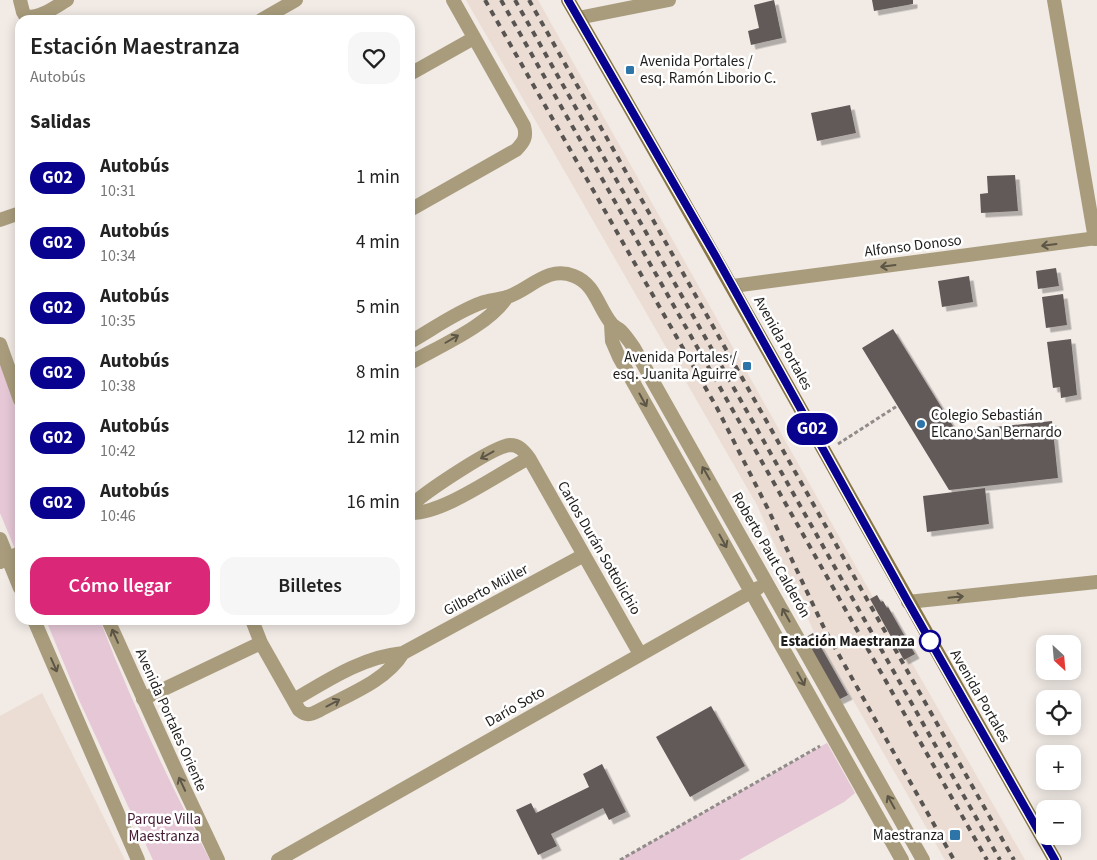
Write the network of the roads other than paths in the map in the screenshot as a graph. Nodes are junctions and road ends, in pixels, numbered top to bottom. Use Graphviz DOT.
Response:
graph roads {
  1 [pos="20,0"];
  2 [pos="67,0"];
  3 [pos="296,0"];
  4 [pos="453,0"];
  5 [pos="568,0"];
  6 [pos="669,0"];
  7 [pos="1054,0"];
  8 [pos="24,15"];
  9 [pos="40,15"];
  10 [pos="270,15"];
  11 [pos="578,18"];
  12 [pos="474,38"];
  13 [pos="415,71"];
  14 [pos="415,207"];
  15 [pos="15,215"];
  16 [pos="0,220"];
  17 [pos="1096,239"];
  18 [pos="733,286"];
  19 [pos="508,297"];
  20 [pos="611,324"];
  21 [pos="415,339"];
  22 [pos="0,344"];
  23 [pos="415,360"];
  24 [pos="15,386"];
  25 [pos="529,458"];
  26 [pos="415,502"];
  27 [pos="415,513"];
  28 [pos="0,539"];
  29 [pos="584,555"];
  30 [pos="9,558"];
  31 [pos="15,574"];
  32 [pos="768,582"];
  33 [pos="1097,582"];
  34 [pos="751,591"];
  35 [pos="908,602"];
  36 [pos="36,625"];
  37 [pos="110,625"];
  38 [pos="254,625"];
  39 [pos="261,643"];
  40 [pos="403,653"];
  41 [pos="640,654"];
  42 [pos="143,699"];
  43 [pos="294,700"];
  44 [pos="138,860"];
  45 [pos="218,860"];
  46 [pos="278,860"];
  47 [pos="902,860"];
  48 [pos="923,860"];
  49 [pos="1055,860"];
  1 -- 8 [label="street"];
  2 -- 9 [label="street"];
  3 -- 10 [label="street"];
  4 -- 12 [label="street"];
  5 -- 11 [label="main road, Avenida Portales"];
  6 -- 11 [label="street"];
  7 -- 17 [label="street"];
  11 -- 18 [label="main road, Avenida Portales"];
  12 -- 13 [label="street"];
  12 -- 14 [label="street"];
  15 -- 16 [label="street"];
  17 -- 18 [label="street, Alfonso Donoso, one-way"];
  18 -- 35 [label="main road, Avenida Portales"];
  19 -- 20 [label="street, Roberto Paut Calderón"];
  19 -- 21 [label="street, Roberto Paut Calderón"];
  23 -- 19 [label="street, Roberto Paut Calderón, one-way"];
  32 -- 20 [label="street, Roberto Paut Calderón, one-way"];
  20 -- 34 [label="street, Roberto Paut Calderón, one-way"];
  22 -- 24 [label="street"];
  25 -- 26 [label="street, one-way"];
  25 -- 27 [label="street"];
  25 -- 29 [label="street, Carlos Durán Sottolichio"];
  28 -- 30 [label="street"];
  29 -- 40 [label="street, Gilberto Müller"];
  29 -- 41 [label="street, Carlos Durán Sottolichio"];
  30 -- 31 [label="street"];
  32 -- 34 [label="street, Darío Soto"];
  48 -- 32 [label="street, Roberto Paut Calderón, one-way"];
  35 -- 33 [label="street, one-way"];
  34 -- 41 [label="street, Darío Soto"];
  34 -- 47 [label="street, Roberto Paut Calderón, one-way"];
  35 -- 49 [label="main road, Avenida Portales"];
  36 -- 44 [label="street, one-way"];
  42 -- 37 [label="street, Avenida Portales Oriente, one-way"];
  38 -- 39 [label="street, Gilberto Müller"];
  39 -- 42 [label="street"];
  39 -- 43 [label="street, Gilberto Müller"];
  40 -- 43 [label="street, Gilberto Müller"];
  43 -- 40 [label="street, Gilberto Müller, one-way"];
  41 -- 46 [label="street, Darío Soto"];
  45 -- 42 [label="street, Avenida Portales Oriente, one-way"];
}
